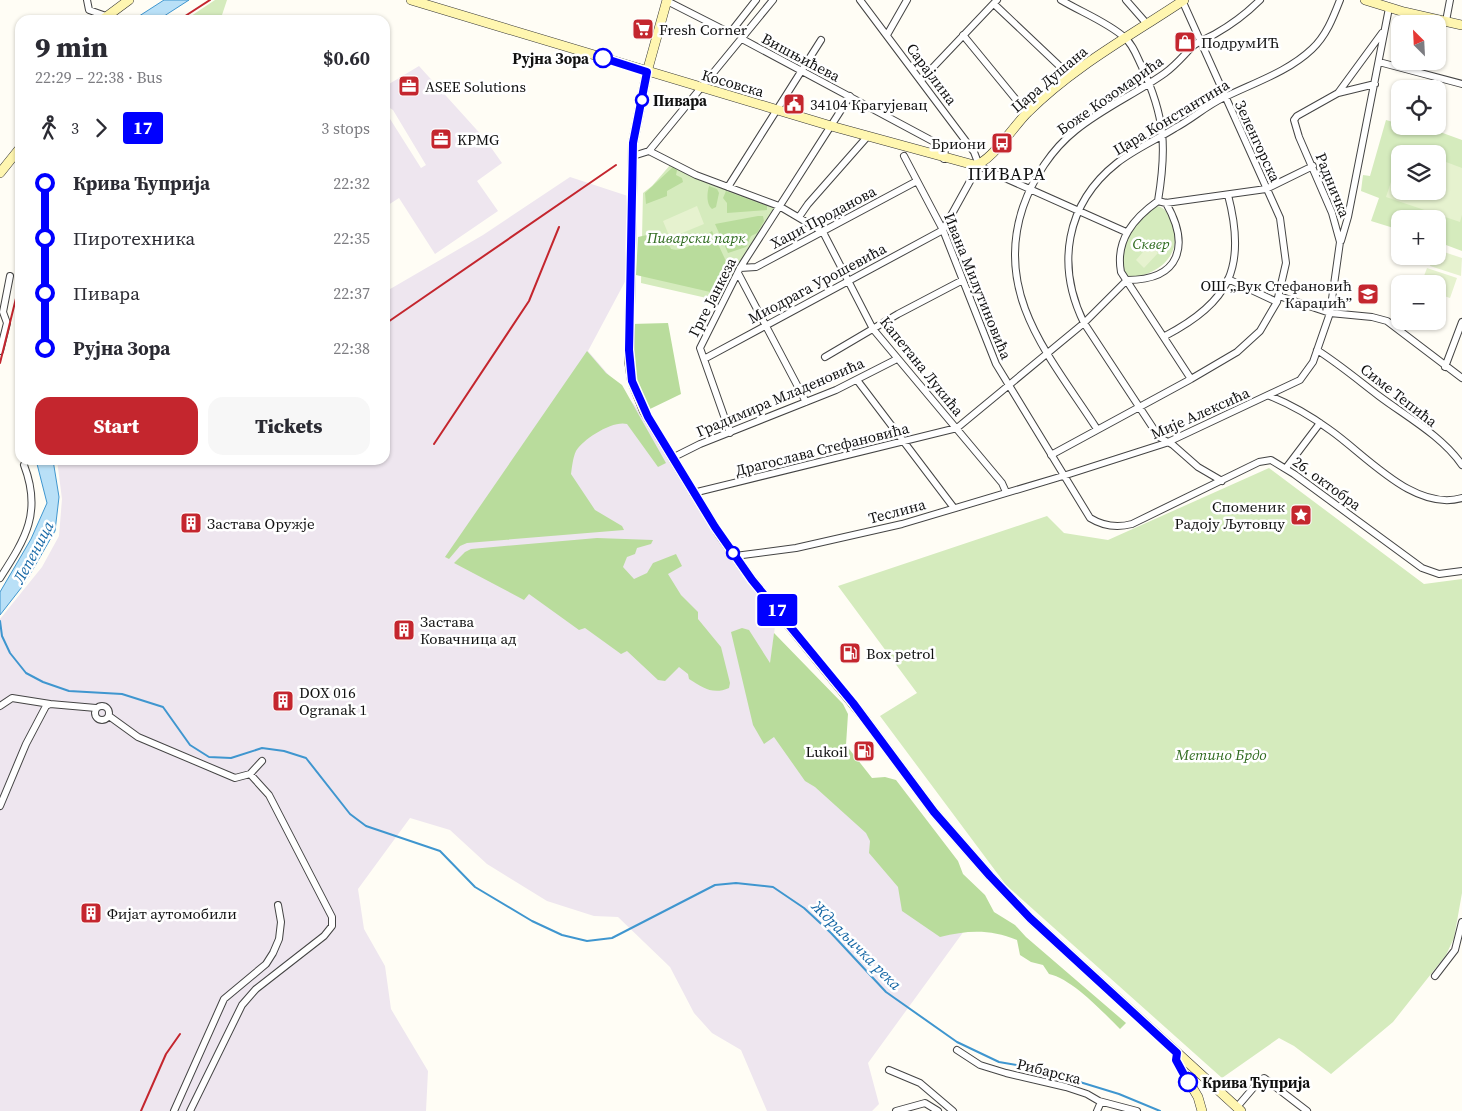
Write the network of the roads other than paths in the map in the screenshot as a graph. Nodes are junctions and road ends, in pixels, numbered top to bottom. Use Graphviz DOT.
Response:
graph roads {
  1 [pos="87,0"];
  2 [pos="129,0"];
  3 [pos="411,0"];
  4 [pos="756,0"];
  5 [pos="773,0"];
  6 [pos="860,0"];
  7 [pos="907,0"];
  8 [pos="1061,0"];
  9 [pos="1126,0"];
  10 [pos="1183,0"];
  11 [pos="1260,0"];
  12 [pos="1340,0"];
  13 [pos="1365,0"];
  14 [pos="1450,0"];
  15 [pos="667,1"];
  16 [pos="996,2"];
  17 [pos="1389,8"];
  18 [pos="98,15"];
  19 [pos="108,15"];
  20 [pos="1418,15"];
  21 [pos="1446,22"];
  22 [pos="1147,24"];
  23 [pos="1462,25"];
  24 [pos="1382,33"];
  25 [pos="887,35"];
  26 [pos="963,35"];
  27 [pos="1126,38"];
  28 [pos="742,39"];
  29 [pos="821,40"];
  30 [pos="1200,42"];
  31 [pos="1379,62"];
  32 [pos="800,71"];
  33 [pos="647,72"];
  34 [pos="1070,76"];
  35 [pos="921,80"];
  36 [pos="1150,84"];
  37 [pos="1375,84"];
  38 [pos="1462,84"];
  39 [pos="701,88"];
  40 [pos="1338,93"];
  41 [pos="850,96"];
  42 [pos="1224,97"];
  43 [pos="776,109"];
  44 [pos="1027,113"];
  45 [pos="830,126"];
  46 [pos="1163,136"];
  47 [pos="868,137"];
  48 [pos="649,151"];
  49 [pos="15,154"];
  50 [pos="633,156"];
  51 [pos="904,156"];
  52 [pos="944,159"];
  53 [pos="979,165"];
  54 [pos="1313,166"];
  55 [pos="0,173"];
  56 [pos="917,181"];
  57 [pos="728,187"];
  58 [pos="1030,189"];
  59 [pos="1266,189"];
  60 [pos="1228,195"];
  61 [pos="1158,201"];
  62 [pos="1166,203"];
  63 [pos="779,206"];
  64 [pos="1079,212"];
  65 [pos="799,217"];
  66 [pos="943,230"];
  67 [pos="823,232"];
  68 [pos="1126,232"];
  69 [pos="1340,242"];
  70 [pos="739,271"];
  71 [pos="10,276"];
  72 [pos="1228,279"];
  73 [pos="1127,280"];
  74 [pos="848,281"];
  75 [pos="962,281"];
  76 [pos="1278,299"];
  77 [pos="1330,312"];
  78 [pos="1462,322"];
  79 [pos="1084,323"];
  80 [pos="765,325"];
  81 [pos="873,329"];
  82 [pos="1461,330"];
  83 [pos="1164,336"];
  84 [pos="1320,340"];
  85 [pos="0,347"];
  86 [pos="1317,350"];
  87 [pos="1048,354"];
  88 [pos="825,357"];
  89 [pos="704,359"];
  90 [pos="897,359"];
  91 [pos="1445,367"];
  92 [pos="1462,378"];
  93 [pos="1191,379"];
  94 [pos="857,380"];
  95 [pos="1009,386"];
  96 [pos="1270,396"];
  97 [pos="806,402"];
  98 [pos="1140,406"];
  99 [pos="1320,423"];
  100 [pos="957,428"];
  101 [pos="1097,429"];
  102 [pos="730,433"];
  103 [pos="1159,437"];
  104 [pos="905,442"];
  105 [pos="1166,443"];
  106 [pos="1156,446"];
  107 [pos="1051,454"];
  108 [pos="672,458"];
  109 [pos="24,465"];
  110 [pos="1462,465"];
  111 [pos="1286,468"];
  112 [pos="1063,476"];
  113 [pos="1222,481"];
  114 [pos="1006,492"];
  115 [pos="693,493"];
  116 [pos="1462,498"];
  117 [pos="954,508"];
  118 [pos="735,556"];
  119 [pos="1462,571"];
  120 [pos="0,578"];
  121 [pos="50,704"];
  122 [pos="0,706"];
  123 [pos="96,708"];
  124 [pos="109,716"];
  125 [pos="262,761"];
  126 [pos="250,774"];
  127 [pos="8,788"];
  128 [pos="0,790"];
  129 [pos="0,806"];
  130 [pos="278,905"];
  131 [pos="1462,922"];
  132 [pos="1435,976"];
  133 [pos="957,1050"];
  134 [pos="1177,1053"];
  135 [pos="889,1070"];
  136 [pos="1101,1102"];
  137 [pos="1239,1109"];
  138 [pos="174,1111"];
  139 [pos="190,1111"];
  140 [pos="896,1111"];
  141 [pos="938,1111"];
  142 [pos="954,1111"];
  143 [pos="1097,1111"];
  144 [pos="1138,1111"];
  145 [pos="1202,1111"];
  146 [pos="1307,1111"];
  1 -- 18 [label="street"];
  2 -- 19 [label="main road"];
  3 -- 33 [label="main road, Косовска"];
  4 -- 15 [label="street"];
  5 -- 28 [label="street"];
  6 -- 25 [label="street, Сарајлина"];
  7 -- 25 [label="street"];
  8 -- 27 [label="street"];
  9 -- 22 [label="street"];
  10 -- 22 [label="main road, Цара Душана"];
  10 -- 30 [label="street, Зеленгорска"];
  11 -- 30 [label="street, Боже Козомарића"];
  12 -- 42 [label="street, Цара Константина"];
  13 -- 17 [label="main road"];
  14 -- 21 [label="street"];
  15 -- 33 [label="main road"];
  16 -- 26 [label="street"];
  16 -- 34 [label="street"];
  17 -- 20 [label="main road"];
  17 -- 24 [label="street"];
  21 -- 23 [label="main road"];
  22 -- 27 [label="main road, Цара Душана"];
  24 -- 31 [label="street"];
  24 -- 40 [label="street, Радничка"];
  25 -- 35 [label="street, Сарајлина"];
  26 -- 35 [label="street"];
  26 -- 44 [label="street"];
  27 -- 34 [label="main road, Цара Душана"];
  27 -- 36 [label="street"];
  28 -- 32 [label="street, Вишњићева"];
  28 -- 39 [label="street"];
  29 -- 32 [label="street"];
  30 -- 36 [label="street, Боже Козомарића"];
  30 -- 42 [label="street, Зеленгорска"];
  31 -- 37 [label="street"];
  31 -- 38 [label="street"];
  32 -- 41 [label="street, Вишњићева"];
  32 -- 43 [label="street"];
  33 -- 39 [label="main road, Косовска"];
  33 -- 50 [label="main road"];
  34 -- 44 [label="main road, Цара Душана"];
  35 -- 53 [label="street, Сарајлина"];
  36 -- 46 [label="street"];
  36 -- 58 [label="street, Боже Козомарића"];
  37 -- 40 [label="street, Радничка"];
  37 -- 69 [label="street"];
  39 -- 43 [label="main road, Косовска"];
  39 -- 48 [label="street"];
  40 -- 54 [label="street, Радничка"];
  41 -- 45 [label="street, Грге Јанкеза"];
  41 -- 52 [label="street, Вишњићева"];
  42 -- 46 [label="street, Цара Константина"];
  42 -- 59 [label="street, Зеленгорска"];
  43 -- 45 [label="main road, Косовска"];
  43 -- 57 [label="street"];
  44 -- 53 [label="main road, Цара Душана"];
  45 -- 47 [label="main road, Косовска"];
  45 -- 63 [label="street, Грге Јанкеза"];
  46 -- 61 [label="street"];
  46 -- 64 [label="street, Цара Константина"];
  47 -- 52 [label="main road, Косовска"];
  47 -- 65 [label="street"];
  48 -- 50 [label="street"];
  48 -- 57 [label="street"];
  49 -- 55 [label="main road"];
  50 -- 108 [label="main road"];
  51 -- 56 [label="street, Ивана Милутиновића"];
  52 -- 53 [label="main road, Косовска"];
  53 -- 58 [label="street, Косовска"];
  53 -- 66 [label="street, Цара Душана"];
  54 -- 59 [label="street"];
  54 -- 69 [label="street, Радничка"];
  56 -- 66 [label="street, Ивана Милутиновића"];
  56 -- 67 [label="street, Хаџи Проданова"];
  57 -- 63 [label="street"];
  58 -- 64 [label="street, Косовска"];
  58 -- 87 [label="street, Боже Козомарића"];
  59 -- 60 [label="street"];
  59 -- 76 [label="street, Зеленгорска"];
  60 -- 62 [label="street"];
  60 -- 72 [label="street"];
  61 -- 62 [label="street"];
  61 -- 68 [label="street"];
  62 -- 73 [label="street"];
  63 -- 65 [label="street"];
  63 -- 70 [label="street, Грге Јанкеза"];
  64 -- 68 [label="street, Косовска"];
  64 -- 79 [label="street, Цара Константина"];
  65 -- 67 [label="street"];
  66 -- 74 [label="street, Миодрага Урошевића"];
  66 -- 75 [label="street, Ивана Милутиновића"];
  67 -- 70 [label="street, Хаџи Проданова"];
  67 -- 74 [label="street, Капетана Лукића"];
  68 -- 73 [label="street"];
  69 -- 77 [label="street, Радничка"];
  70 -- 80 [label="street"];
  70 -- 89 [label="street, Грге Јанкеза"];
  71 -- 85 [label="street"];
  72 -- 76 [label="street"];
  72 -- 83 [label="street"];
  73 -- 79 [label="street"];
  73 -- 83 [label="street"];
  74 -- 80 [label="street, Миодрага Урошевића"];
  74 -- 81 [label="street, Капетана Лукића"];
  75 -- 81 [label="street"];
  75 -- 95 [label="street, Ивана Милутиновића"];
  76 -- 77 [label="street"];
  76 -- 93 [label="street, Зеленгорска"];
  77 -- 84 [label="street, Радничка"];
  77 -- 91 [label="street"];
  78 -- 82 [label="street"];
  79 -- 87 [label="street"];
  79 -- 98 [label="street, Цара Константина"];
  80 -- 89 [label="street, Миодрага Урошевића"];
  80 -- 97 [label="street"];
  81 -- 88 [label="street"];
  81 -- 90 [label="street, Капетана Лукића"];
  82 -- 91 [label="street"];
  83 -- 93 [label="street"];
  84 -- 86 [label="street, Мије Алексића"];
  86 -- 96 [label="street, Мије Алексића"];
  86 -- 110 [label="street, Симе Тепића"];
  87 -- 95 [label="street"];
  87 -- 101 [label="street, Боже Козомарића"];
  89 -- 102 [label="street, Грге Јанкеза"];
  90 -- 94 [label="street, Градимира Младеновића"];
  90 -- 100 [label="street, Капетана Лукића"];
  91 -- 92 [label="street"];
  93 -- 98 [label="street, Зеленгорска"];
  94 -- 97 [label="street, Градимира Младеновића"];
  94 -- 104 [label="street"];
  95 -- 100 [label="street"];
  95 -- 107 [label="street, Ивана Милутиновића"];
  96 -- 99 [label="street"];
  96 -- 105 [label="street, Мије Алексића"];
  97 -- 102 [label="street, Градимира Младеновића"];
  98 -- 101 [label="street, Зеленгорска"];
  98 -- 103 [label="street, Цара Константина"];
  99 -- 111 [label="street"];
  99 -- 116 [label="street"];
  100 -- 104 [label="street, Драгослава Стефановића"];
  100 -- 114 [label="street, Капетана Лукића"];
  101 -- 107 [label="street, Зеленгорска"];
  102 -- 108 [label="street, Градимира Младеновића"];
  103 -- 105 [label="street, Цара Константина"];
  103 -- 106 [label="street"];
  104 -- 115 [label="street, Драгослава Стефановића"];
  104 -- 117 [label="street"];
  105 -- 106 [label="street, Мије Алексића"];
  105 -- 113 [label="street"];
  106 -- 112 [label="street, Мије Алексића"];
  107 -- 112 [label="street, Ивана Милутиновића"];
  108 -- 115 [label="main road"];
  109 -- 120 [label="street"];
  111 -- 113 [label="street, 26. октобра"];
  111 -- 119 [label="street, 26. октобра"];
  112 -- 113 [label="street, 26. октобра"];
  112 -- 114 [label="street, Теслина"];
  114 -- 117 [label="street, Теслина"];
  115 -- 118 [label="main road"];
  117 -- 118 [label="street, Теслина"];
  118 -- 134 [label="main road"];
  121 -- 122 [label="street"];
  121 -- 123 [label="street"];
  121 -- 127 [label="street"];
  123 -- 124 [label="street"];
  123 -- 124 [label="street"];
  124 -- 126 [label="street"];
  125 -- 126 [label="street"];
  126 -- 139 [label="street"];
  127 -- 128 [label="street"];
  127 -- 129 [label="street"];
  130 -- 138 [label="street"];
  131 -- 132 [label="street"];
  133 -- 136 [label="street, Рибарска"];
  134 -- 137 [label="main road"];
  134 -- 145 [label="main road"];
  135 -- 142 [label="street"];
  136 -- 143 [label="street"];
  136 -- 144 [label="street, Рибарска"];
  137 -- 146 [label="street"];
  140 -- 141 [label="street"];
}
